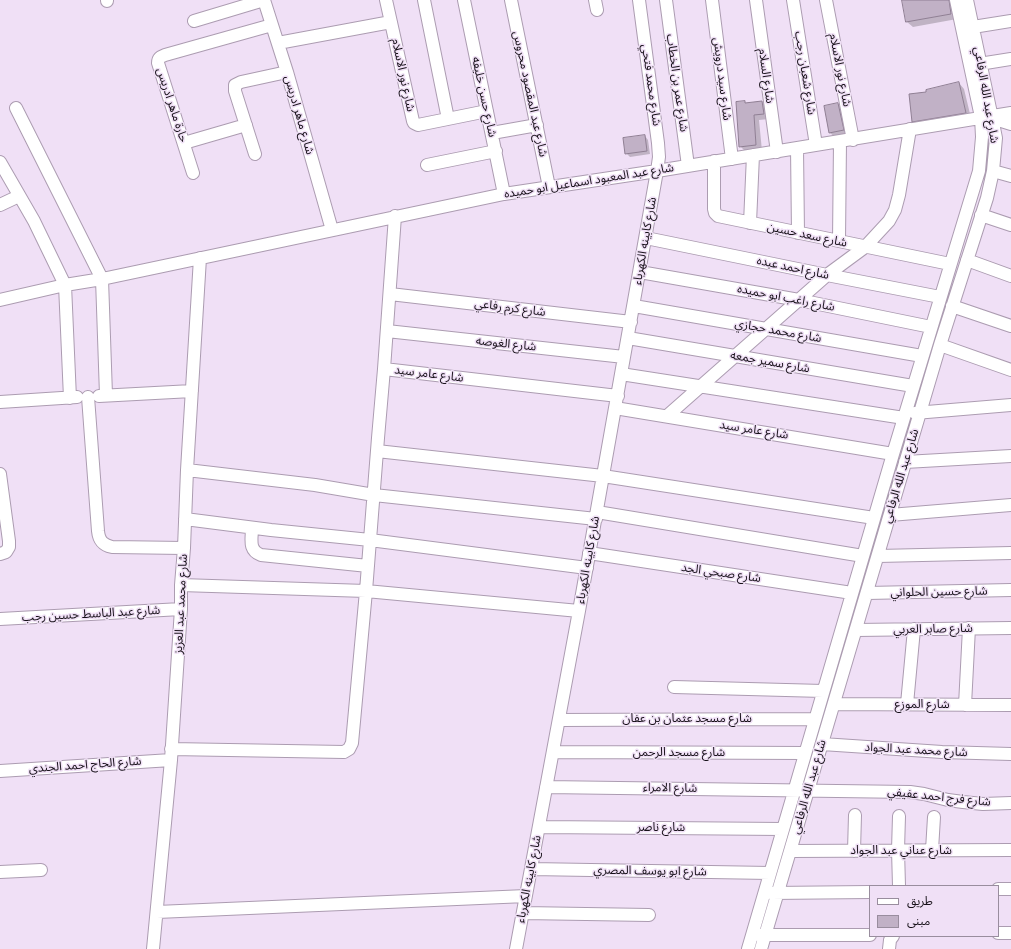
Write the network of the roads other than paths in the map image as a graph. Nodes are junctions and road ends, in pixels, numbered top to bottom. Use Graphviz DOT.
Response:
graph roads {
  1 [pos="264,0"];
  2 [pos="386,0"];
  3 [pos="424,0"];
  4 [pos="464,0"];
  5 [pos="511,0"];
  6 [pos="639,0"];
  7 [pos="666,0"];
  8 [pos="712,0"];
  9 [pos="756,0"];
  10 [pos="793,0"];
  11 [pos="826,0"];
  12 [pos="956,0"];
  13 [pos="967,0"];
  14 [pos="194,21"];
  15 [pos="1011,21"];
  16 [pos="391,22"];
  17 [pos="272,24"];
  18 [pos="973,27"];
  19 [pos="278,43"];
  20 [pos="1011,58"];
  21 [pos="975,64"];
  22 [pos="287,72"];
  23 [pos="16,108"];
  24 [pos="487,111"];
  25 [pos="1011,113"];
  26 [pos="988,117"];
  27 [pos="448,119"];
  28 [pos="1011,124"];
  29 [pos="246,125"];
  30 [pos="536,125"];
  31 [pos="910,129"];
  32 [pos="492,133"];
  33 [pos="853,140"];
  34 [pos="840,142"];
  35 [pos="184,143"];
  36 [pos="816,145"];
  37 [pos="797,148"];
  38 [pos="496,151"];
  39 [pos="777,152"];
  40 [pos="255,154"];
  41 [pos="753,155"];
  42 [pos="732,158"];
  43 [pos="714,161"];
  44 [pos="0,162"];
  45 [pos="427,165"];
  46 [pos="688,166"];
  47 [pos="657,171"];
  48 [pos="993,171"];
  49 [pos="193,173"];
  50 [pos="1011,176"];
  51 [pos="549,187"];
  52 [pos="504,194"];
  53 [pos="19,196"];
  54 [pos="0,205"];
  55 [pos="981,215"];
  56 [pos="395,216"];
  57 [pos="750,223"];
  58 [pos="1011,225"];
  59 [pos="332,230"];
  60 [pos="798,233"];
  61 [pos="646,238"];
  62 [pos="839,241"];
  63 [pos="865,247"];
  64 [pos="200,258"];
  65 [pos="967,260"];
  66 [pos="950,264"];
  67 [pos="640,272"];
  68 [pos="827,275"];
  69 [pos="1011,276"];
  70 [pos="102,278"];
  71 [pos="64,285"];
  72 [pos="390,294"];
  73 [pos="940,297"];
  74 [pos="0,300"];
  75 [pos="799,300"];
  76 [pos="634,306"];
  77 [pos="952,306"];
  78 [pos="631,322"];
  79 [pos="1011,326"];
  80 [pos="931,327"];
  81 [pos="766,329"];
  82 [pos="387,331"];
  83 [pos="628,338"];
  84 [pos="940,345"];
  85 [pos="735,356"];
  86 [pos="922,356"];
  87 [pos="624,357"];
  88 [pos="384,369"];
  89 [pos="1011,370"];
  90 [pos="621,374"];
  91 [pos="701,386"];
  92 [pos="913,386"];
  93 [pos="192,391"];
  94 [pos="106,395"];
  95 [pos="88,396"];
  96 [pos="618,396"];
  97 [pos="70,398"];
  98 [pos="0,402"];
  99 [pos="1011,405"];
  100 [pos="615,408"];
  101 [pos="921,412"];
  102 [pos="667,416"];
  103 [pos="904,416"];
  104 [pos="377,451"];
  105 [pos="893,454"];
  106 [pos="1011,456"];
  107 [pos="906,462"];
  108 [pos="187,470"];
  109 [pos="0,474"];
  110 [pos="603,476"];
  111 [pos="374,495"];
  112 [pos="1011,505"];
  113 [pos="596,515"];
  114 [pos="890,515"];
  115 [pos="874,518"];
  116 [pos="185,519"];
  117 [pos="252,528"];
  118 [pos="370,540"];
  119 [pos="184,548"];
  120 [pos="1011,553"];
  121 [pos="0,554"];
  122 [pos="589,554"];
  123 [pos="863,556"];
  124 [pos="878,556"];
  125 [pos="368,566"];
  126 [pos="587,568"];
  127 [pos="181,585"];
  128 [pos="1011,590"];
  129 [pos="366,591"];
  130 [pos="852,593"];
  131 [pos="867,593"];
  132 [pos="181,609"];
  133 [pos="579,611"];
  134 [pos="0,619"];
  135 [pos="969,628"];
  136 [pos="1011,628"];
  137 [pos="914,629"];
  138 [pos="856,630"];
  139 [pos="674,687"];
  140 [pos="823,691"];
  141 [pos="834,704"];
  142 [pos="907,704"];
  143 [pos="965,705"];
  144 [pos="1011,705"];
  145 [pos="815,719"];
  146 [pos="559,720"];
  147 [pos="822,744"];
  148 [pos="553,752"];
  149 [pos="805,753"];
  150 [pos="171,754"];
  151 [pos="1011,754"];
  152 [pos="0,771"];
  153 [pos="546,787"];
  154 [pos="794,790"];
  155 [pos="808,791"];
  156 [pos="1011,803"];
  157 [pos="855,815"];
  158 [pos="899,816"];
  159 [pos="934,817"];
  160 [pos="539,827"];
  161 [pos="783,829"];
  162 [pos="898,850"];
  163 [pos="932,850"];
  164 [pos="1011,850"];
  165 [pos="854,851"];
  166 [pos="790,852"];
  167 [pos="531,869"];
  168 [pos="41,870"];
  169 [pos="0,872"];
  170 [pos="770,874"];
  171 [pos="899,885"];
  172 [pos="1011,889"];
  173 [pos="999,890"];
  174 [pos="764,892"];
  175 [pos="869,892"];
  176 [pos="778,893"];
  177 [pos="526,896"];
  178 [pos="157,912"];
  179 [pos="523,914"];
  180 [pos="649,915"];
  181 [pos="999,933"];
  182 [pos="1011,933"];
  183 [pos="752,934"];
  184 [pos="766,935"];
  185 [pos="869,935"];
  186 [pos="892,937"];
  187 [pos="153,949"];
  188 [pos="516,949"];
  189 [pos="748,949"];
  190 [pos="762,949"];
  191 [pos="889,949"];
  1 -- 14 [label="street"];
  1 -- 17 [label="street, شارع ماهر ادريس"];
  2 -- 16 [label="street, شارع نور الاسلام"];
  3 -- 27 [label="street"];
  4 -- 24 [label="street, شارع حسن خليفه"];
  5 -- 30 [label="street, شارع عبد المقصود محروس"];
  6 -- 47 [label="street, شارع محمد فتحي"];
  7 -- 46 [label="street, شارع عمر بن الخطاب"];
  8 -- 42 [label="street, شارع سيد درويش"];
  9 -- 39 [label="street, شارع السلام"];
  10 -- 36 [label="street, شارع شعبان رجب"];
  11 -- 33 [label="street, شارع نور الاسلام"];
  12 -- 21 [label="street, شارع عبد الله الرفاعي"];
  13 -- 18 [label="street, شارع عبد الله الرفاعي"];
  15 -- 18 [label="street"];
  16 -- 19 [label="street"];
  16 -- 27 [label="street, شارع نور الاسلام"];
  17 -- 19 [label="street, شارع ماهر ادريس"];
  17 -- 35 [label="street, حارة ماهر ادريس"];
  18 -- 21 [label="street, شارع عبد الله الرفاعي"];
  19 -- 22 [label="street, شارع ماهر ادريس"];
  20 -- 21 [label="street"];
  21 -- 26 [label="street, شارع عبد الله الرفاعي"];
  22 -- 29 [label="street"];
  22 -- 59 [label="street, شارع ماهر ادريس"];
  23 -- 70 [label="street"];
  24 -- 27 [label="street, شارع نور الاسلام"];
  24 -- 32 [label="street, شارع حسن خليفه"];
  25 -- 26 [label="street, شارع عبد المعبود اسماعيل ابو حميده"];
  26 -- 28 [label="street"];
  26 -- 31 [label="street, شارع عبد المعبود اسماعيل ابو حميده"];
  26 -- 48 [label="street, شارع عبد الله الرفاعي"];
  26 -- 66 [label="street, شارع عبد الله الرفاعي"];
  29 -- 35 [label="street"];
  29 -- 40 [label="street"];
  30 -- 32 [label="street"];
  30 -- 51 [label="street, شارع عبد المقصود محروس"];
  31 -- 33 [label="street, شارع عبد المعبود اسماعيل ابو حميده"];
  31 -- 63 [label="street"];
  32 -- 38 [label="street, شارع حسن خليفه"];
  33 -- 34 [label="street, شارع عبد المعبود اسماعيل ابو حميده"];
  34 -- 36 [label="street, شارع عبد المعبود اسماعيل ابو حميده"];
  34 -- 62 [label="street"];
  35 -- 49 [label="street, حارة ماهر ادريس"];
  36 -- 37 [label="street, شارع عبد المعبود اسماعيل ابو حميده"];
  37 -- 39 [label="street, شارع عبد المعبود اسماعيل ابو حميده"];
  37 -- 60 [label="street"];
  38 -- 45 [label="street"];
  38 -- 52 [label="street, شارع حسن خليفه"];
  39 -- 41 [label="street, شارع عبد المعبود اسماعيل ابو حميده"];
  41 -- 42 [label="street, شارع عبد المعبود اسماعيل ابو حميده"];
  41 -- 57 [label="street"];
  42 -- 43 [label="street, شارع عبد المعبود اسماعيل ابو حميده"];
  43 -- 46 [label="street, شارع عبد المعبود اسماعيل ابو حميده"];
  43 -- 57 [label="street, شارع سعد حسين"];
  44 -- 53 [label="street"];
  46 -- 47 [label="street, شارع عبد المعبود اسماعيل ابو حميده"];
  47 -- 51 [label="street, شارع عبد المعبود اسماعيل ابو حميده"];
  47 -- 61 [label="street, شارع كابينه الكهرباء"];
  48 -- 50 [label="street"];
  48 -- 55 [label="street, شارع عبد الله الرفاعي"];
  51 -- 52 [label="street, شارع عبد المعبود اسماعيل ابو حميده"];
  52 -- 56 [label="street, شارع عبد المعبود اسماعيل ابو حميده"];
  53 -- 54 [label="street"];
  53 -- 71 [label="street"];
  55 -- 58 [label="street"];
  55 -- 65 [label="street, شارع عبد الله الرفاعي"];
  56 -- 59 [label="street, شارع عبد المعبود اسماعيل ابو حميده"];
  56 -- 72 [label="street"];
  57 -- 60 [label="street, شارع سعد حسين"];
  59 -- 64 [label="street, شارع عبد المعبود اسماعيل ابو حميده"];
  60 -- 62 [label="street, شارع سعد حسين"];
  61 -- 67 [label="street, شارع كابينه الكهرباء"];
  61 -- 68 [label="street, شارع احمد عبده"];
  62 -- 63 [label="street, شارع سعد حسين"];
  63 -- 66 [label="street, شارع سعد حسين"];
  63 -- 68 [label="street"];
  64 -- 70 [label="street, شارع عبد المعبود اسماعيل ابو حميده"];
  64 -- 93 [label="street, شارع محمد عبد العزيز"];
  65 -- 69 [label="street"];
  65 -- 77 [label="street, شارع عبد الله الرفاعي"];
  66 -- 73 [label="street, شارع عبد الله الرفاعي"];
  67 -- 75 [label="street, شارع راغب ابو حميده"];
  67 -- 76 [label="street, شارع كابينه الكهرباء"];
  68 -- 73 [label="street, شارع احمد عبده"];
  68 -- 75 [label="street"];
  70 -- 71 [label="street, شارع عبد المعبود اسماعيل ابو حميده"];
  70 -- 94 [label="street"];
  71 -- 74 [label="street, شارع عبد المعبود اسماعيل ابو حميده"];
  71 -- 97 [label="street"];
  72 -- 78 [label="street, شارع كرم رفاعي"];
  72 -- 82 [label="street"];
  73 -- 80 [label="street, شارع عبد الله الرفاعي"];
  75 -- 80 [label="street, شارع راغب ابو حميده"];
  75 -- 81 [label="street"];
  76 -- 78 [label="street, شارع كابينه الكهرباء"];
  76 -- 81 [label="street, شارع محمد حجازي"];
  77 -- 79 [label="street"];
  77 -- 84 [label="street, شارع عبد الله الرفاعي"];
  78 -- 83 [label="street, شارع كابينه الكهرباء"];
  80 -- 86 [label="street, شارع عبد الله الرفاعي"];
  81 -- 85 [label="street"];
  81 -- 86 [label="street, شارع محمد حجازي"];
  82 -- 87 [label="street, شارع الغوصه"];
  82 -- 88 [label="street"];
  83 -- 85 [label="street, شارع سمير جمعه"];
  83 -- 87 [label="street, شارع كابينه الكهرباء"];
  84 -- 89 [label="street"];
  84 -- 101 [label="street, شارع عبد الله الرفاعي"];
  85 -- 91 [label="street"];
  85 -- 92 [label="street, شارع سمير جمعه"];
  86 -- 92 [label="street, شارع عبد الله الرفاعي"];
  87 -- 90 [label="street, شارع كابينه الكهرباء"];
  88 -- 96 [label="street, شارع عامر سيد"];
  88 -- 104 [label="street"];
  90 -- 91 [label="street"];
  90 -- 96 [label="street, شارع كابينه الكهرباء"];
  91 -- 102 [label="street"];
  91 -- 103 [label="street"];
  92 -- 103 [label="street, شارع عبد الله الرفاعي"];
  93 -- 94 [label="street"];
  93 -- 108 [label="street, شارع محمد عبد العزيز"];
  94 -- 95 [label="street"];
  95 -- 97 [label="street"];
  95 -- 119 [label="street"];
  96 -- 100 [label="street, شارع كابينه الكهرباء"];
  97 -- 98 [label="street"];
  99 -- 101 [label="street"];
  100 -- 102 [label="street, شارع عامر سيد"];
  100 -- 110 [label="street, شارع كابينه الكهرباء"];
  101 -- 103 [label="street"];
  101 -- 107 [label="street, شارع عبد الله الرفاعي"];
  102 -- 105 [label="street, شارع عامر سيد"];
  103 -- 105 [label="street, شارع عبد الله الرفاعي"];
  104 -- 110 [label="street"];
  104 -- 111 [label="street"];
  105 -- 115 [label="street, شارع عبد الله الرفاعي"];
  106 -- 107 [label="street"];
  107 -- 114 [label="street, شارع عبد الله الرفاعي"];
  108 -- 111 [label="street"];
  108 -- 116 [label="street, شارع محمد عبد العزيز"];
  109 -- 121 [label="street"];
  110 -- 113 [label="street, شارع كابينه الكهرباء"];
  110 -- 115 [label="street"];
  111 -- 113 [label="street"];
  111 -- 118 [label="street"];
  112 -- 114 [label="street"];
  113 -- 122 [label="street, شارع كابينه الكهرباء"];
  113 -- 123 [label="street"];
  114 -- 124 [label="street, شارع عبد الله الرفاعي"];
  115 -- 123 [label="street, شارع عبد الله الرفاعي"];
  116 -- 117 [label="street"];
  116 -- 119 [label="street, شارع محمد عبد العزيز"];
  117 -- 118 [label="street"];
  117 -- 125 [label="street"];
  118 -- 125 [label="street"];
  118 -- 126 [label="street"];
  119 -- 127 [label="street, شارع محمد عبد العزيز"];
  120 -- 124 [label="street"];
  122 -- 126 [label="street, شارع كابينه الكهرباء"];
  122 -- 130 [label="street, شارع صبحي الجد"];
  123 -- 130 [label="street, شارع عبد الله الرفاعي"];
  124 -- 131 [label="street, شارع عبد الله الرفاعي"];
  125 -- 129 [label="street"];
  126 -- 133 [label="street, شارع كابينه الكهرباء"];
  127 -- 129 [label="street"];
  127 -- 132 [label="street, شارع محمد عبد العزيز"];
  128 -- 131 [label="street, شارع حسين الحلواني"];
  129 -- 133 [label="street"];
  129 -- 150 [label="street, شارع الحاج احمد الجندي"];
  130 -- 140 [label="street, شارع عبد الله الرفاعي"];
  131 -- 138 [label="street, شارع عبد الله الرفاعي"];
  132 -- 134 [label="street, شارع عبد الباسط حسين رجب"];
  132 -- 150 [label="street, شارع محمد عبد العزيز"];
  133 -- 146 [label="street, شارع كابينه الكهرباء"];
  135 -- 136 [label="street, شارع صابر العربي"];
  135 -- 137 [label="street, شارع صابر العربي"];
  135 -- 143 [label="street"];
  137 -- 138 [label="street, شارع صابر العربي"];
  137 -- 142 [label="street"];
  138 -- 141 [label="street, شارع عبد الله الرفاعي"];
  139 -- 140 [label="street"];
  140 -- 145 [label="street, شارع عبد الله الرفاعي"];
  141 -- 142 [label="street, شارع الموزع"];
  141 -- 147 [label="street, شارع عبد الله الرفاعي"];
  142 -- 143 [label="street, شارع الموزع"];
  143 -- 144 [label="street, شارع الموزع"];
  145 -- 146 [label="street, شارع مسجد عثمان بن عفان"];
  145 -- 149 [label="street, شارع عبد الله الرفاعي"];
  146 -- 148 [label="street, شارع كابينه الكهرباء"];
  147 -- 151 [label="street, شارع محمد عبد الجواد"];
  147 -- 155 [label="street, شارع عبد الله الرفاعي"];
  148 -- 149 [label="street, شارع مسجد الرحمن"];
  148 -- 153 [label="street, شارع كابينه الكهرباء"];
  149 -- 154 [label="street, شارع عبد الله الرفاعي"];
  150 -- 152 [label="street, شارع الحاج احمد الجندي"];
  150 -- 178 [label="street, شارع محمد عبد العزيز"];
  153 -- 154 [label="street, شارع الامراء"];
  153 -- 160 [label="street, شارع كابينه الكهرباء"];
  154 -- 155 [label="street, شارع فرج احمد عفيفي"];
  154 -- 161 [label="street, شارع عبد الله الرفاعي"];
  155 -- 156 [label="street, شارع فرج احمد عفيفي"];
  155 -- 166 [label="street, شارع عبد الله الرفاعي"];
  157 -- 165 [label="street"];
  158 -- 162 [label="street"];
  159 -- 163 [label="street"];
  160 -- 161 [label="street, شارع ناصر"];
  160 -- 167 [label="street, شارع كابينه الكهرباء"];
  161 -- 170 [label="street, شارع عبد الله الرفاعي"];
  162 -- 163 [label="street, شارع عناني عبد الجواد"];
  162 -- 165 [label="street, شارع عناني عبد الجواد"];
  162 -- 171 [label="street"];
  163 -- 164 [label="street, شارع عناني عبد الجواد"];
  165 -- 166 [label="street, شارع عناني عبد الجواد"];
  166 -- 176 [label="street, شارع عبد الله الرفاعي"];
  167 -- 170 [label="street, شارع ابو يوسف المصري"];
  167 -- 177 [label="street, شارع كابينه الكهرباء"];
  168 -- 169 [label="street"];
  170 -- 174 [label="street, شارع عبد الله الرفاعي"];
  172 -- 173 [label="street"];
  174 -- 176 [label="street"];
  174 -- 183 [label="street, شارع عبد الله الرفاعي"];
  175 -- 176 [label="street"];
  176 -- 184 [label="street, شارع عبد الله الرفاعي"];
  177 -- 178 [label="street"];
  177 -- 179 [label="street, شارع كابينه الكهرباء"];
  178 -- 187 [label="street, شارع محمد عبد العزيز"];
  179 -- 180 [label="street"];
  179 -- 188 [label="street, شارع كابينه الكهرباء"];
  181 -- 182 [label="street"];
  183 -- 184 [label="street"];
  183 -- 189 [label="street, شارع عبد الله الرفاعي"];
  184 -- 185 [label="street"];
  184 -- 190 [label="street, شارع عبد الله الرفاعي"];
  186 -- 191 [label="street"];
}
